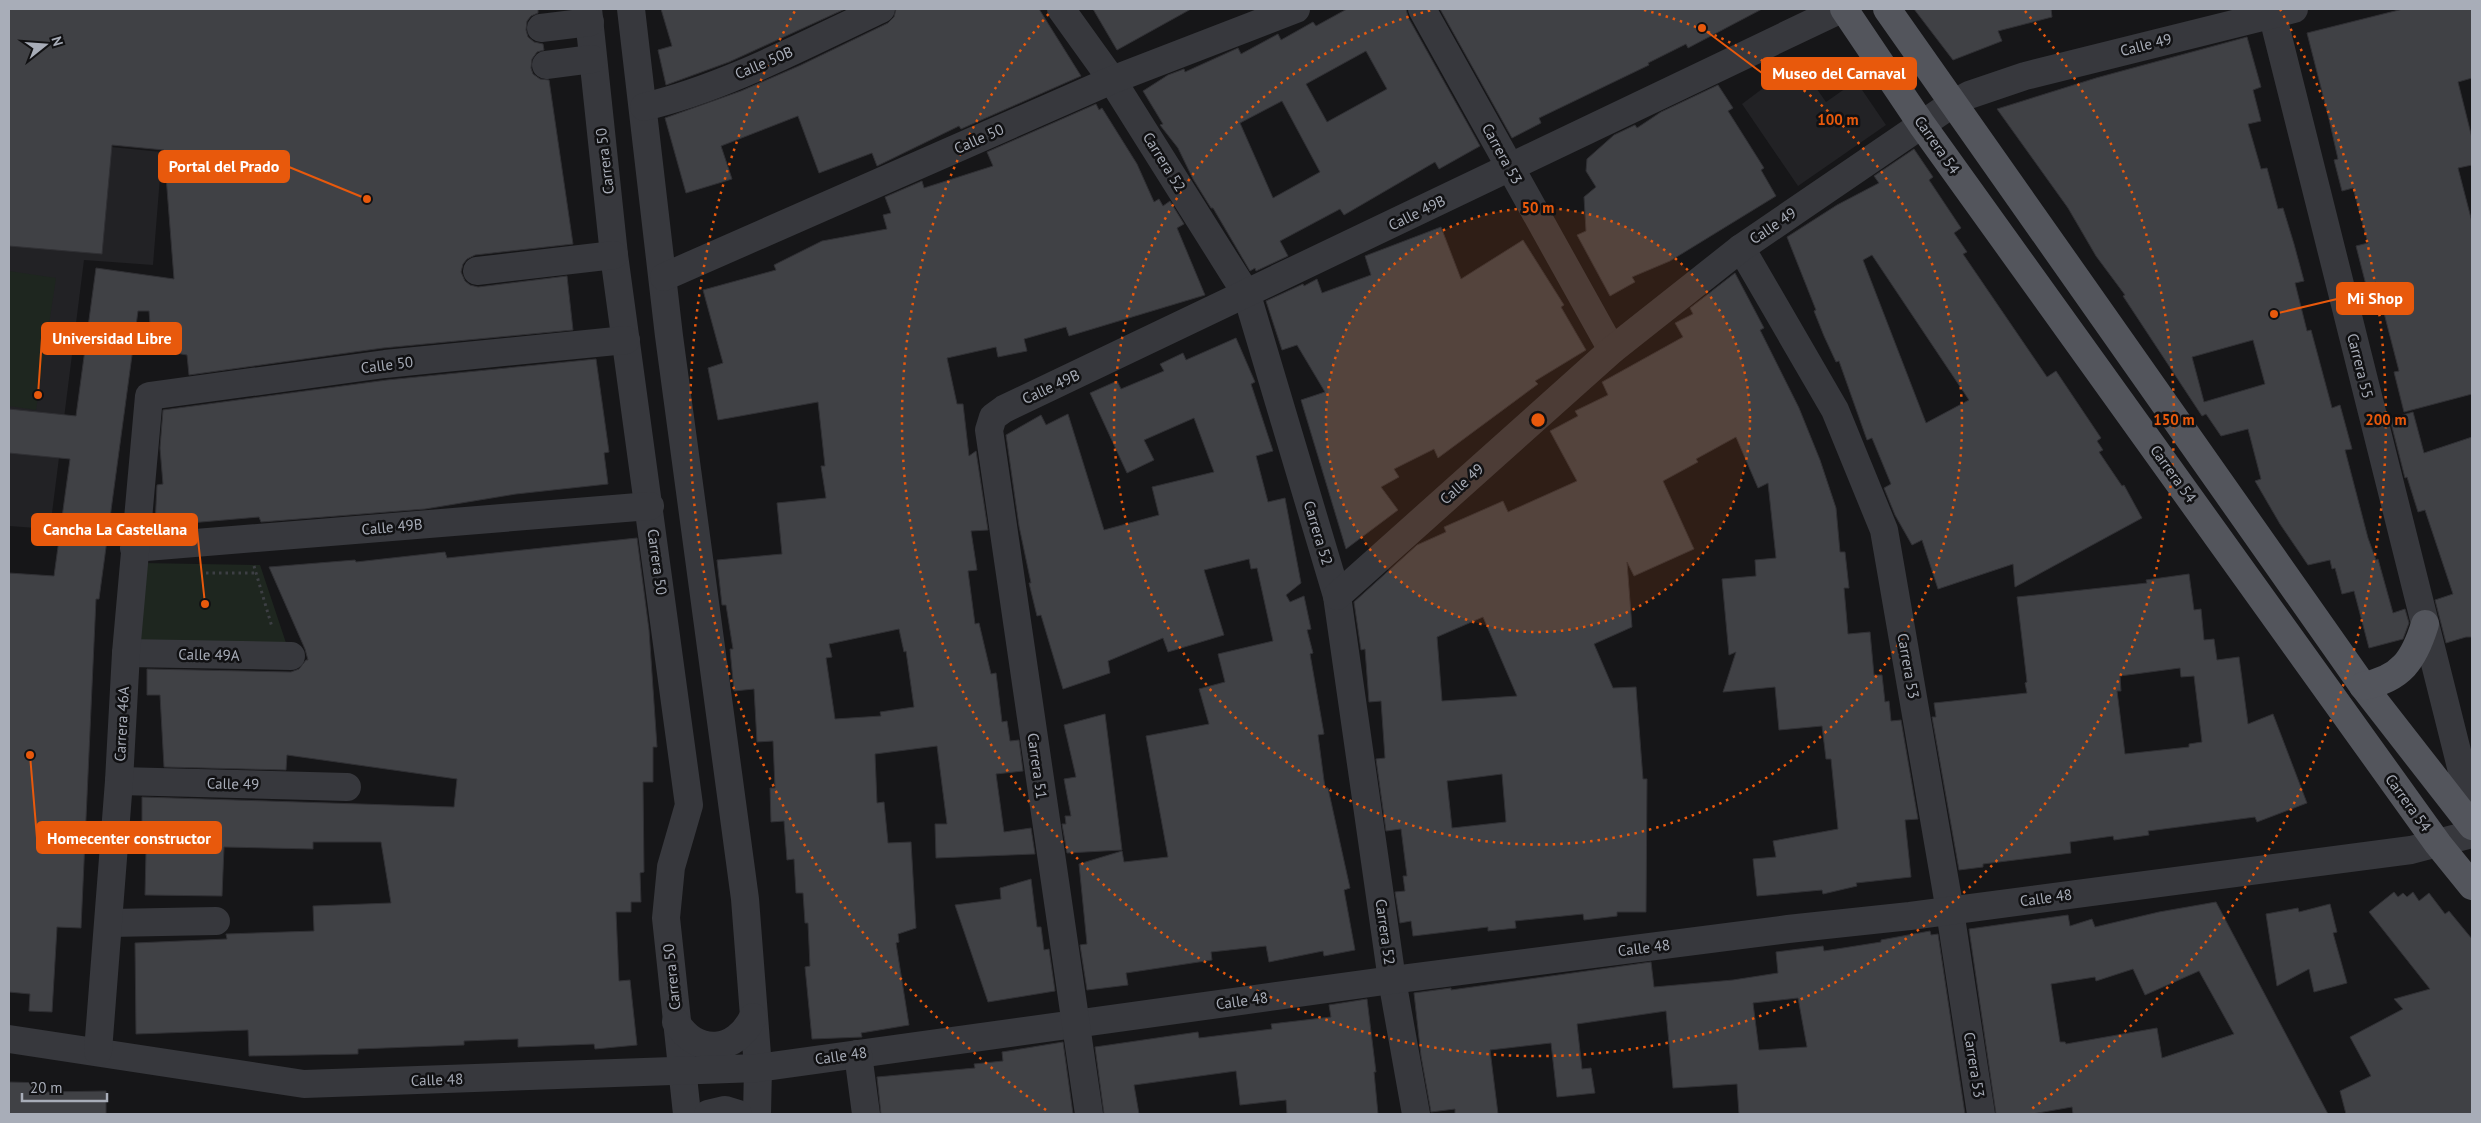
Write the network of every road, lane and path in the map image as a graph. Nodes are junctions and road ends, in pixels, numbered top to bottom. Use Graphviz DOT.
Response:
graph roads {
  1 [pos="631,9"];
  2 [pos="881,9"];
  3 [pos="1061,9"];
  4 [pos="1296,9"];
  5 [pos="1422,9"];
  6 [pos="1842,9"];
  7 [pos="1887,9"];
  8 [pos="2279,11"];
  9 [pos="589,16"];
  10 [pos="541,28"];
  11 [pos="592,59"];
  12 [pos="546,65"];
  13 [pos="1112,80"];
  14 [pos="1952,104"];
  15 [pos="644,107"];
  16 [pos="1922,124"];
  17 [pos="1509,168"];
  18 [pos="1740,248"];
  19 [pos="614,255"];
  20 [pos="477,271"];
  21 [pos="664,277"];
  22 [pos="1247,295"];
  23 [pos="626,340"];
  24 [pos="1612,350"];
  25 [pos="149,396"];
  26 [pos="993,417"];
  27 [pos="650,506"];
  28 [pos="245,539"];
  29 [pos="134,548"];
  30 [pos="1337,596"];
  31 [pos="2425,624"];
  32 [pos="126,653"];
  33 [pos="286,656"];
  34 [pos="2363,686"];
  35 [pos="119,781"];
  36 [pos="347,787"];
  37 [pos="2472,811"];
  38 [pos="2472,826"];
  39 [pos="2472,834"];
  40 [pos="2438,844"];
  41 [pos="2472,886"];
  42 [pos="1950,911"];
  43 [pos="216,922"];
  44 [pos="109,923"];
  45 [pos="1392,980"];
  46 [pos="753,1016"];
  47 [pos="676,1022"];
  48 [pos="1074,1024"];
  49 [pos="9,1040"];
  50 [pos="98,1051"];
  51 [pos="858,1054"];
  52 [pos="758,1068"];
  53 [pos="681,1072"];
  54 [pos="687,1114"];
  55 [pos="708,1114"];
  56 [pos="738,1114"];
  57 [pos="757,1114"];
  58 [pos="866,1114"];
  59 [pos="1089,1114"];
  60 [pos="1416,1114"];
  61 [pos="1981,1114"];
  1 -- 15 [label="street"];
  2 -- 15 [label="street, Calle 50B"];
  3 -- 13 [label="street, Carrera 52"];
  4 -- 13 [label="street, Calle 50"];
  5 -- 17 [label="street, Carrera 53"];
  6 -- 16 [label="main road, Carrera 54"];
  6 -- 17 [label="street, Calle 49B"];
  7 -- 14 [label="main road"];
  8 -- 14 [label="street, Calle 49"];
  8 -- 31 [label="street, Carrera 55"];
  9 -- 10 [label="street"];
  9 -- 11 [label="street, Carrera 50"];
  11 -- 12 [label="street"];
  11 -- 19 [label="street, Carrera 50"];
  13 -- 21 [label="street, Calle 50"];
  13 -- 22 [label="street, Carrera 52"];
  14 -- 16 [label="street, Calle 49"];
  14 -- 34 [label="main road"];
  15 -- 21 [label="street"];
  16 -- 18 [label="street, Calle 49"];
  16 -- 40 [label="main road, Carrera 54"];
  17 -- 22 [label="street, Calle 49B"];
  17 -- 24 [label="street, Carrera 53"];
  18 -- 24 [label="street, Calle 49"];
  18 -- 42 [label="street, Carrera 53"];
  19 -- 20 [label="street"];
  19 -- 23 [label="street, Carrera 50"];
  21 -- 46 [label="street"];
  22 -- 26 [label="street, Calle 49B"];
  22 -- 30 [label="street, Carrera 52"];
  23 -- 25 [label="street, Calle 50"];
  23 -- 27 [label="street, Carrera 50"];
  24 -- 30 [label="street, Calle 49"];
  25 -- 29 [label="street, Carrera 46A"];
  26 -- 48 [label="street, Carrera 51"];
  27 -- 28 [label="street, Calle 49B"];
  27 -- 47 [label="street, Carrera 50"];
  28 -- 29 [label="street, Calle 49B"];
  28 -- 33 [label="path"];
  29 -- 32 [label="street, Carrera 46A"];
  30 -- 45 [label="street, Carrera 52"];
  31 -- 34 [label="main road"];
  31 -- 37 [label="street, Carrera 55"];
  32 -- 33 [label="street, Calle 49A"];
  32 -- 35 [label="street, Carrera 46A"];
  34 -- 38 [label="main road"];
  35 -- 36 [label="street, Calle 49"];
  35 -- 44 [label="street, Carrera 46A"];
  39 -- 40 [label="street, Calle 48"];
  40 -- 41 [label="main road, Carrera 54"];
  40 -- 42 [label="street, Calle 48"];
  42 -- 45 [label="street, Calle 48"];
  42 -- 61 [label="street, Carrera 53"];
  43 -- 44 [label="street"];
  44 -- 50 [label="street, Carrera 46A"];
  45 -- 48 [label="street, Calle 48"];
  45 -- 60 [label="street, Carrera 52"];
  46 -- 47 [label="street"];
  46 -- 52 [label="street"];
  47 -- 53 [label="street, Carrera 50"];
  48 -- 51 [label="street, Calle 48"];
  48 -- 59 [label="street, Carrera 51"];
  49 -- 50 [label="street, Calle 48"];
  50 -- 53 [label="street, Calle 48"];
  51 -- 52 [label="street, Calle 48"];
  51 -- 58 [label="street"];
  52 -- 53 [label="street, Calle 48"];
  52 -- 57 [label="street"];
  53 -- 54 [label="street, Carrera 50"];
  55 -- 56 [label="street"];
}
